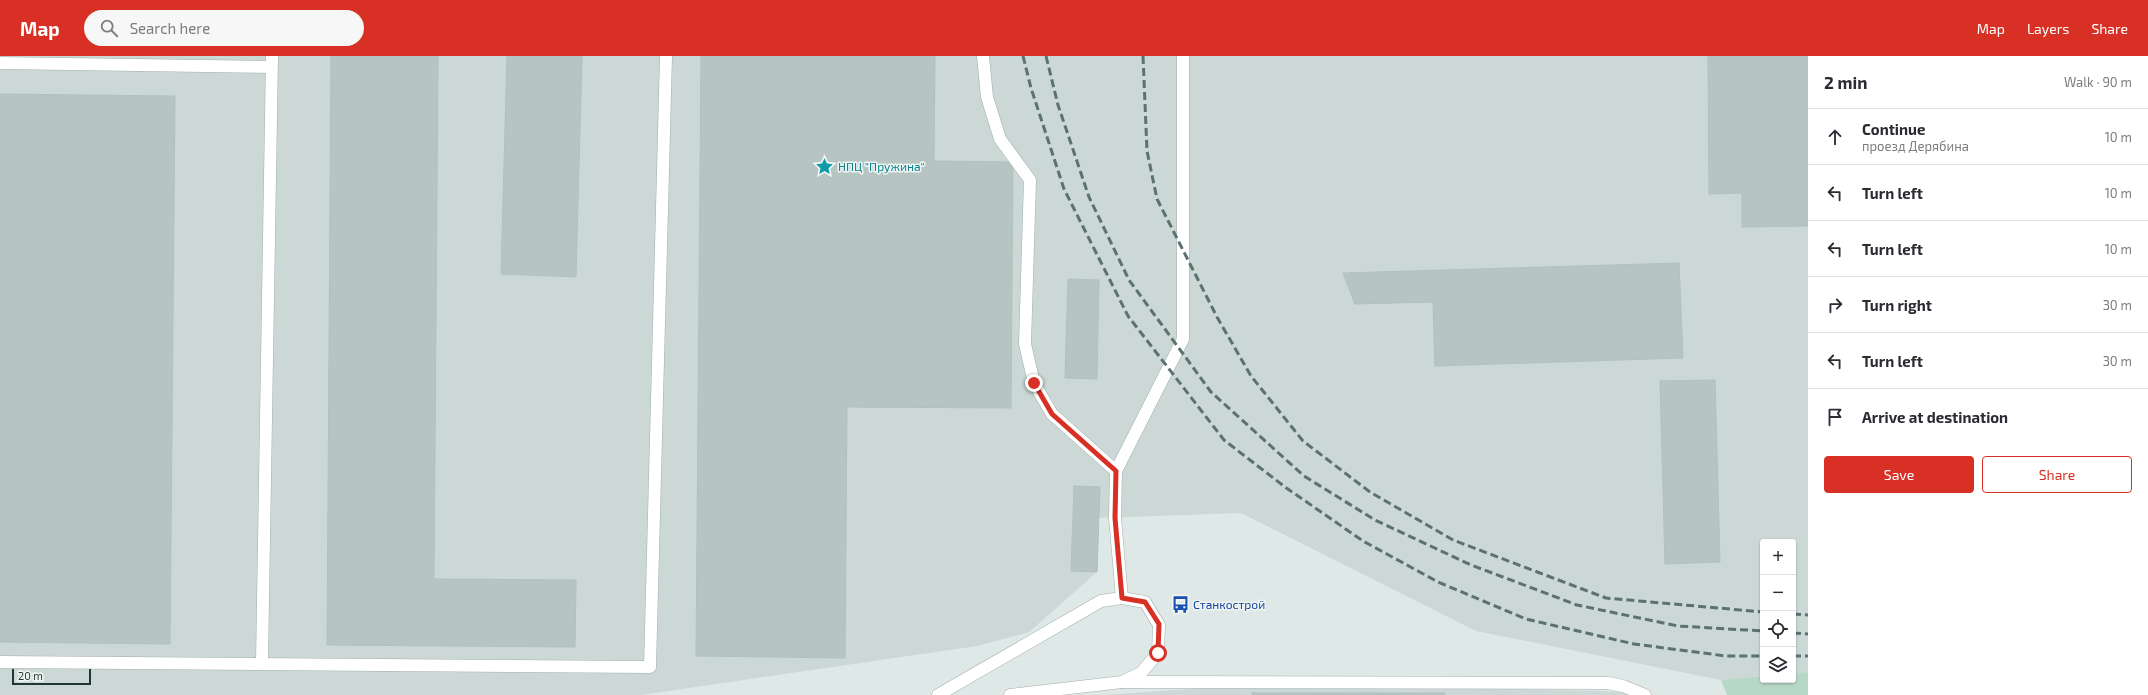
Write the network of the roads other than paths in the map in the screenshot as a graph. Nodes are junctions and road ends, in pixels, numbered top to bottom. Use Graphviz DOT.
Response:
graph roads {
  1 [pos="666,56"];
  2 [pos="983,56"];
  3 [pos="1183,56"];
  4 [pos="272,62"];
  5 [pos="0,63"];
  6 [pos="1116,471"];
  7 [pos="1122,598"];
  8 [pos="0,662"];
  9 [pos="262,662"];
  10 [pos="1122,682"];
  11 [pos="938,695"];
  12 [pos="1010,695"];
  13 [pos="1645,695"];
  1 -- 9 [label="street"];
  2 -- 6 [label="street"];
  3 -- 6 [label="street"];
  4 -- 5 [label="street"];
  4 -- 9 [label="street"];
  6 -- 7 [label="street"];
  7 -- 10 [label="street"];
  7 -- 11 [label="street"];
  8 -- 9 [label="street"];
  10 -- 12 [label="street"];
  10 -- 13 [label="street"];
}
